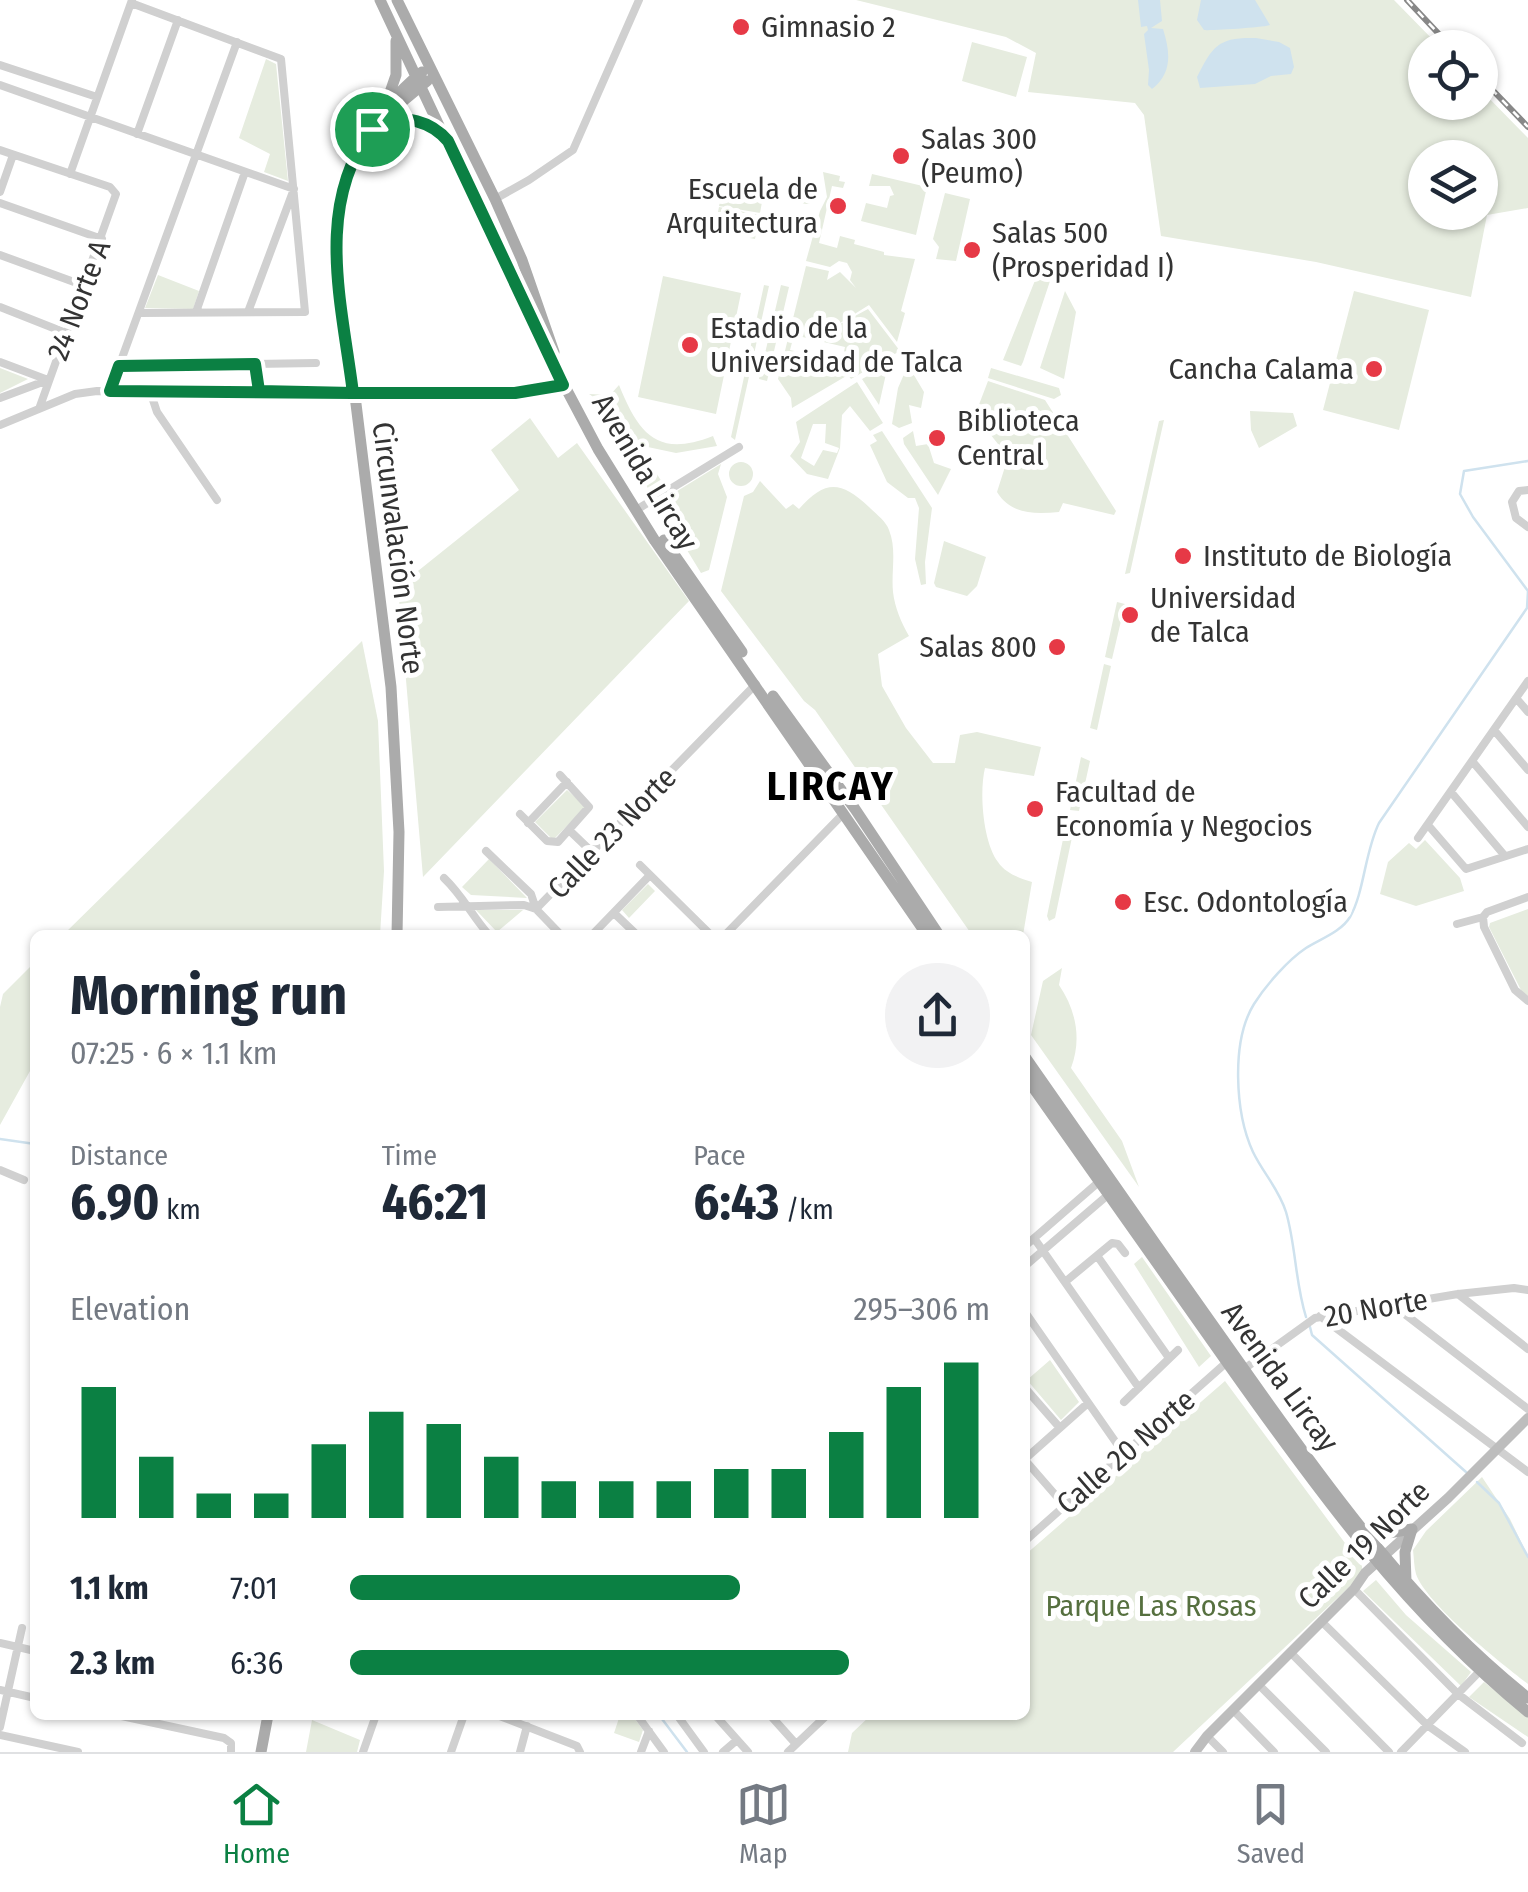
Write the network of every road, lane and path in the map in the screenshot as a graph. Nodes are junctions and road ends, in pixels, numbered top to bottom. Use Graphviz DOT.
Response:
graph roads {
  1 [pos="380,0"];
  2 [pos="398,0"];
  3 [pos="639,0"];
  4 [pos="132,1"];
  5 [pos="178,20"];
  6 [pos="395,32"];
  7 [pos="237,42"];
  8 [pos="0,66"];
  9 [pos="432,70"];
  10 [pos="419,81"];
  11 [pos="0,86"];
  12 [pos="97,98"];
  13 [pos="90,117"];
  14 [pos="380,119"];
  15 [pos="137,134"];
  16 [pos="451,146"];
  17 [pos="0,150"];
  18 [pos="14,155"];
  19 [pos="196,155"];
  20 [pos="245,172"];
  21 [pos="70,174"];
  22 [pos="294,189"];
  23 [pos="0,192"];
  24 [pos="495,198"];
  25 [pos="0,203"];
  26 [pos="102,239"];
  27 [pos="0,255"];
  28 [pos="85,286"];
  29 [pos="0,307"];
  30 [pos="196,312"];
  31 [pos="248,312"];
  32 [pos="139,313"];
  33 [pos="66,334"];
  34 [pos="0,362"];
  35 [pos="316,363"];
  36 [pos="255,364"];
  37 [pos="119,366"];
  38 [pos="48,380"];
  39 [pos="563,385"];
  40 [pos="110,391"];
  41 [pos="259,391"];
  42 [pos="150,392"];
  43 [pos="353,393"];
  44 [pos="0,398"];
  45 [pos="39,409"];
  46 [pos="0,425"];
  47 [pos="739,447"];
  48 [pos="1528,490"];
  49 [pos="218,500"];
  50 [pos="641,506"];
  51 [pos="1528,528"];
  52 [pos="1528,681"];
  53 [pos="756,684"];
  54 [pos="1516,698"];
  55 [pos="1528,712"];
  56 [pos="1494,730"];
  57 [pos="1472,761"];
  58 [pos="1528,770"];
  59 [pos="1451,792"];
  60 [pos="850,810"];
  61 [pos="520,814"];
  62 [pos="528,823"];
  63 [pos="1428,825"];
  64 [pos="1528,826"];
  65 [pos="569,830"];
  66 [pos="1418,838"];
  67 [pos="1528,849"];
  68 [pos="486,851"];
  69 [pos="593,852"];
  70 [pos="1505,856"];
  71 [pos="640,866"];
  72 [pos="650,876"];
  73 [pos="444,878"];
  74 [pos="1528,896"];
  75 [pos="469,906"];
  76 [pos="438,908"];
  77 [pos="536,909"];
  78 [pos="614,913"];
  79 [pos="1483,917"];
  80 [pos="1457,924"];
  81 [pos="398,930"];
  82 [pos="486,930"];
  83 [pos="556,930"];
  84 [pos="597,930"];
  85 [pos="632,930"];
  86 [pos="706,930"];
  87 [pos="730,930"];
  88 [pos="924,930"];
  89 [pos="935,930"];
  90 [pos="1528,1001"];
  91 [pos="1030,1065"];
  92 [pos="1030,1083"];
  93 [pos="0,1170"];
  94 [pos="1103,1178"];
  95 [pos="24,1180"];
  96 [pos="1109,1194"];
  97 [pos="1075,1202"];
  98 [pos="1084,1214"];
  99 [pos="1034,1238"];
  100 [pos="1030,1242"];
  101 [pos="1042,1251"];
  102 [pos="1125,1253"];
  103 [pos="1098,1257"];
  104 [pos="1030,1262"];
  105 [pos="1065,1282"];
  106 [pos="1526,1289"];
  107 [pos="1458,1294"];
  108 [pos="1392,1305"];
  109 [pos="1320,1316"];
  110 [pos="1030,1319"];
  111 [pos="1528,1348"];
  112 [pos="1178,1350"];
  113 [pos="1170,1358"];
  114 [pos="1227,1362"];
  115 [pos="1244,1369"];
  116 [pos="1138,1388"];
  117 [pos="1030,1394"];
  118 [pos="1124,1402"];
  119 [pos="1088,1403"];
  120 [pos="1528,1409"];
  121 [pos="1528,1418"];
  122 [pos="1060,1428"];
  123 [pos="1498,1448"];
  124 [pos="1124,1454"];
  125 [pos="1030,1455"];
  126 [pos="1030,1466"];
  127 [pos="1528,1472"];
  128 [pos="1065,1506"];
  129 [pos="1361,1529"];
  130 [pos="1412,1529"];
  131 [pos="1030,1537"];
  132 [pos="1379,1560"];
  133 [pos="1406,1582"];
  134 [pos="1354,1589"];
  135 [pos="1322,1621"];
  136 [pos="22,1628"];
  137 [pos="0,1643"];
  138 [pos="18,1647"];
  139 [pos="30,1649"];
  140 [pos="1290,1652"];
  141 [pos="1479,1672"];
  142 [pos="1258,1684"];
  143 [pos="4,1691"];
  144 [pos="1458,1694"];
  145 [pos="30,1697"];
  146 [pos="1528,1698"];
  147 [pos="1232,1710"];
  148 [pos="1528,1712"];
  149 [pos="141,1720"];
  150 [pos="267,1720"];
  151 [pos="374,1720"];
  152 [pos="462,1720"];
  153 [pos="511,1720"];
  154 [pos="641,1720"];
  155 [pos="680,1720"];
  156 [pos="719,1720"];
  157 [pos="774,1720"];
  158 [pos="822,1720"];
  159 [pos="0,1726"];
  160 [pos="527,1726"];
  161 [pos="1427,1726"];
  162 [pos="649,1731"];
  163 [pos="0,1735"];
  164 [pos="1207,1736"];
  165 [pos="737,1740"];
  166 [pos="1522,1743"];
  167 [pos="796,1744"];
  168 [pos="231,1748"];
  169 [pos="580,1751"];
  170 [pos="78,1752"];
  171 [pos="261,1752"];
  172 [pos="363,1752"];
  173 [pos="451,1752"];
  174 [pos="520,1752"];
  175 [pos="641,1752"];
  176 [pos="664,1752"];
  177 [pos="704,1752"];
  178 [pos="723,1752"];
  179 [pos="748,1752"];
  180 [pos="788,1752"];
  181 [pos="1195,1752"];
  182 [pos="1222,1752"];
  183 [pos="1274,1752"];
  184 [pos="1326,1752"];
  185 [pos="1390,1752"];
  186 [pos="1402,1752"];
  187 [pos="1465,1752"];
  1 -- 6 [label="main road, Avenida Lircay"];
  2 -- 9 [label="main road, Avenida Lircay"];
  3 -- 24 [label="street"];
  4 -- 5 [label="street"];
  4 -- 12 [label="street"];
  5 -- 7 [label="street"];
  5 -- 15 [label="street"];
  6 -- 10 [label="main road, Avenida Lircay"];
  6 -- 14 [label="main road"];
  7 -- 19 [label="street"];
  7 -- 22 [label="street"];
  8 -- 12 [label="street"];
  9 -- 10 [label="main road, Circunvalación Norte"];
  9 -- 24 [label="main road, Avenida Lircay"];
  10 -- 14 [label="main road, Circunvalación Norte"];
  10 -- 16 [label="main road, Avenida Lircay"];
  11 -- 13 [label="street"];
  12 -- 13 [label="street"];
  13 -- 15 [label="street"];
  13 -- 21 [label="street"];
  14 -- 16 [label="main road"];
  14 -- 43 [label="main road, Circunvalación Norte"];
  15 -- 19 [label="street"];
  16 -- 39 [label="main road, Avenida Lircay"];
  17 -- 18 [label="street"];
  18 -- 21 [label="street"];
  18 -- 23 [label="street"];
  19 -- 20 [label="street"];
  19 -- 32 [label="street"];
  20 -- 22 [label="street"];
  20 -- 30 [label="street"];
  21 -- 26 [label="street, 24 Norte A"];
  22 -- 31 [label="street"];
  22 -- 31 [label="street"];
  24 -- 50 [label="main road, Avenida Lircay"];
  25 -- 26 [label="street"];
  26 -- 28 [label="street, 24 Norte A"];
  27 -- 28 [label="street"];
  28 -- 33 [label="street, 24 Norte A"];
  29 -- 33 [label="street"];
  30 -- 31 [label="street"];
  30 -- 32 [label="street"];
  32 -- 37 [label="street"];
  33 -- 38 [label="street, 24 Norte A"];
  34 -- 38 [label="street"];
  35 -- 36 [label="street"];
  36 -- 37 [label="street"];
  36 -- 41 [label="street"];
  37 -- 40 [label="street"];
  38 -- 44 [label="street"];
  38 -- 45 [label="street, 24 Norte A"];
  39 -- 43 [label="street"];
  39 -- 53 [label="main road, Avenida Lircay"];
  40 -- 42 [label="street"];
  40 -- 45 [label="street"];
  41 -- 42 [label="street"];
  41 -- 43 [label="street"];
  42 -- 49 [label="street"];
  43 -- 81 [label="main road, Circunvalación Norte"];
  45 -- 46 [label="street"];
  47 -- 50 [label="street"];
  48 -- 51 [label="street"];
  50 -- 60 [label="main road, Avenida Lircay"];
  52 -- 54 [label="street"];
  53 -- 60 [label="main road, Avenida Lircay"];
  53 -- 69 [label="street, Calle 23 Norte"];
  54 -- 55 [label="street"];
  54 -- 56 [label="street"];
  56 -- 57 [label="street"];
  56 -- 58 [label="street"];
  57 -- 59 [label="street"];
  57 -- 64 [label="street"];
  59 -- 63 [label="street"];
  59 -- 70 [label="street"];
  60 -- 87 [label="street"];
  60 -- 88 [label="main road, Avenida Lircay"];
  60 -- 89 [label="main road, Avenida Lircay"];
  61 -- 62 [label="street"];
  62 -- 65 [label="street"];
  62 -- 65 [label="street"];
  63 -- 66 [label="street"];
  63 -- 70 [label="street"];
  65 -- 69 [label="street"];
  67 -- 70 [label="street"];
  68 -- 77 [label="street"];
  69 -- 77 [label="street, Calle 23 Norte"];
  71 -- 72 [label="street"];
  72 -- 78 [label="street"];
  72 -- 86 [label="street"];
  73 -- 75 [label="street"];
  74 -- 79 [label="street"];
  75 -- 76 [label="street, Calle 23 Norte"];
  75 -- 77 [label="street, Calle 23 Norte"];
  75 -- 82 [label="street"];
  77 -- 83 [label="street"];
  78 -- 84 [label="street"];
  78 -- 85 [label="street"];
  79 -- 80 [label="street"];
  79 -- 90 [label="street"];
  91 -- 94 [label="main road, Avenida Lircay"];
  92 -- 94 [label="main road, Avenida Lircay"];
  93 -- 95 [label="street"];
  94 -- 96 [label="main road, Avenida Lircay"];
  94 -- 97 [label="street"];
  94 -- 115 [label="main road, Avenida Lircay"];
  96 -- 98 [label="street"];
  96 -- 114 [label="main road, Avenida Lircay"];
  97 -- 98 [label="street"];
  97 -- 99 [label="street"];
  98 -- 101 [label="street"];
  99 -- 100 [label="street"];
  99 -- 101 [label="street"];
  101 -- 104 [label="street"];
  101 -- 105 [label="street"];
  102 -- 103 [label="street"];
  103 -- 105 [label="street"];
  103 -- 113 [label="street"];
  105 -- 116 [label="street"];
  106 -- 107 [label="street, 20 Norte"];
  107 -- 108 [label="street, 20 Norte"];
  107 -- 111 [label="street"];
  108 -- 109 [label="street, 20 Norte"];
  108 -- 120 [label="street"];
  109 -- 115 [label="street, 20 Norte"];
  109 -- 123 [label="street"];
  110 -- 119 [label="street"];
  112 -- 113 [label="street"];
  113 -- 116 [label="street"];
  114 -- 124 [label="street, Calle 20 Norte"];
  114 -- 132 [label="main road, Avenida Lircay"];
  115 -- 129 [label="main road, Avenida Lircay"];
  116 -- 118 [label="street"];
  117 -- 122 [label="street"];
  119 -- 122 [label="street"];
  119 -- 124 [label="street"];
  121 -- 123 [label="street, Calle 19 Norte"];
  122 -- 125 [label="street"];
  123 -- 127 [label="street"];
  123 -- 130 [label="street, Calle 19 Norte"];
  124 -- 128 [label="street, Calle 20 Norte"];
  126 -- 128 [label="street"];
  128 -- 131 [label="street, Calle 20 Norte"];
  129 -- 130 [label="main road"];
  129 -- 132 [label="main road, Avenida Lircay"];
  130 -- 132 [label="street, Calle 19 Norte"];
  130 -- 133 [label="main road"];
  132 -- 133 [label="main road, Avenida Lircay"];
  132 -- 134 [label="street, Calle 19 Norte"];
  132 -- 141 [label="main road, Avenida Lircay"];
  133 -- 146 [label="main road, Avenida Lircay"];
  134 -- 135 [label="street, Calle 19 Norte"];
  134 -- 144 [label="street"];
  135 -- 140 [label="street, Calle 19 Norte"];
  135 -- 161 [label="street"];
  136 -- 138 [label="street"];
  137 -- 138 [label="street"];
  138 -- 139 [label="street"];
  138 -- 143 [label="street"];
  140 -- 142 [label="street, Calle 19 Norte"];
  140 -- 185 [label="street"];
  141 -- 144 [label="street"];
  141 -- 148 [label="main road, Avenida Lircay"];
  142 -- 147 [label="street, Calle 19 Norte"];
  142 -- 184 [label="street"];
  143 -- 145 [label="street"];
  143 -- 159 [label="street"];
  144 -- 161 [label="street"];
  144 -- 166 [label="street"];
  147 -- 164 [label="street, Calle 19 Norte"];
  147 -- 183 [label="street"];
  149 -- 168 [label="street"];
  150 -- 171 [label="main road"];
  151 -- 172 [label="street"];
  152 -- 173 [label="street"];
  153 -- 160 [label="street"];
  154 -- 162 [label="street"];
  155 -- 177 [label="street"];
  156 -- 165 [label="street"];
  157 -- 167 [label="street"];
  158 -- 167 [label="street"];
  160 -- 169 [label="street"];
  160 -- 174 [label="street"];
  161 -- 186 [label="street"];
  161 -- 187 [label="street"];
  162 -- 175 [label="street"];
  162 -- 176 [label="street"];
  163 -- 170 [label="street"];
  164 -- 181 [label="street, Calle 19 Norte"];
  164 -- 182 [label="street"];
  165 -- 178 [label="street"];
  165 -- 179 [label="street"];
  167 -- 180 [label="street"];
}
